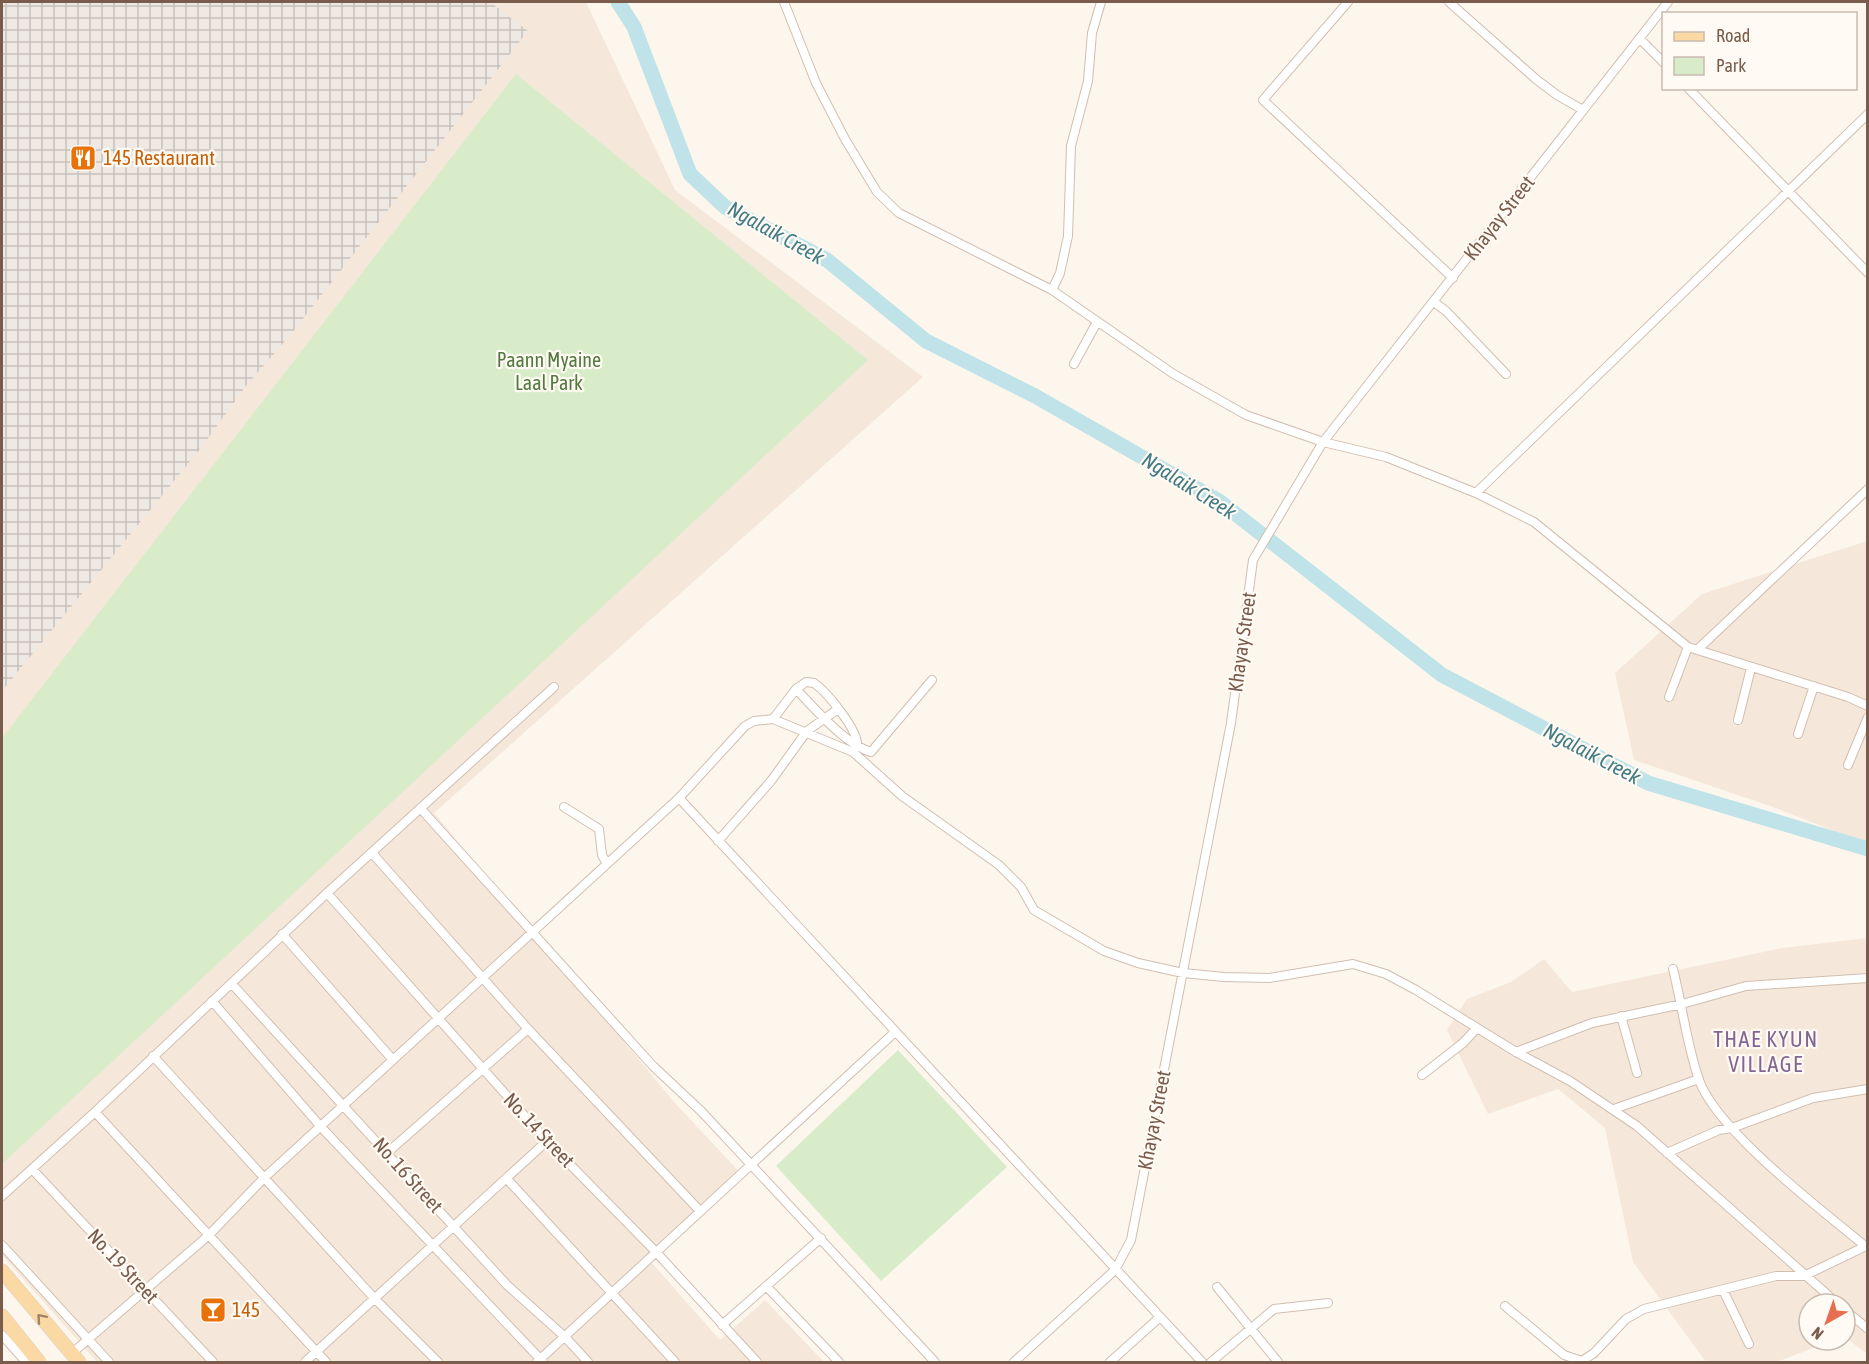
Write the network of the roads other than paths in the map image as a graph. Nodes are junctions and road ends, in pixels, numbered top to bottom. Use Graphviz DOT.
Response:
graph roads {
  1 [pos="784,2"];
  2 [pos="1101,2"];
  3 [pos="1348,2"];
  4 [pos="1449,2"];
  5 [pos="1668,2"];
  6 [pos="1640,39"];
  7 [pos="1662,61"];
  8 [pos="1690,90"];
  9 [pos="1583,110"];
  10 [pos="1868,114"];
  11 [pos="1788,192"];
  12 [pos="1868,273"];
  13 [pos="1453,278"];
  14 [pos="1052,290"];
  15 [pos="1434,302"];
  16 [pos="1097,322"];
  17 [pos="1074,364"];
  18 [pos="1506,374"];
  19 [pos="1323,442"];
  20 [pos="1868,489"];
  21 [pos="1476,493"];
  22 [pos="1692,648"];
  23 [pos="1751,668"];
  24 [pos="932,680"];
  25 [pos="1814,686"];
  26 [pos="554,687"];
  27 [pos="796,689"];
  28 [pos="1669,697"];
  29 [pos="1868,706"];
  30 [pos="838,709"];
  31 [pos="823,717"];
  32 [pos="1868,717"];
  33 [pos="773,718"];
  34 [pos="1738,720"];
  35 [pos="807,731"];
  36 [pos="1798,734"];
  37 [pos="855,749"];
  38 [pos="1848,765"];
  39 [pos="679,798"];
  40 [pos="564,807"];
  41 [pos="421,809"];
  42 [pos="718,841"];
  43 [pos="372,853"];
  44 [pos="607,864"];
  45 [pos="327,893"];
  46 [pos="282,934"];
  47 [pos="533,934"];
  48 [pos="1673,969"];
  49 [pos="1183,973"];
  50 [pos="484,978"];
  51 [pos="1868,978"];
  52 [pos="232,984"];
  53 [pos="212,1001"];
  54 [pos="1682,1004"];
  55 [pos="1621,1016"];
  56 [pos="440,1019"];
  57 [pos="1477,1028"];
  58 [pos="528,1029"];
  59 [pos="894,1034"];
  60 [pos="1516,1052"];
  61 [pos="153,1056"];
  62 [pos="393,1060"];
  63 [pos="482,1067"];
  64 [pos="1637,1073"];
  65 [pos="1422,1075"];
  66 [pos="1699,1079"];
  67 [pos="1868,1089"];
  68 [pos="344,1106"];
  69 [pos="1614,1109"];
  70 [pos="95,1112"];
  71 [pos="321,1127"];
  72 [pos="1732,1128"];
  73 [pos="547,1141"];
  74 [pos="388,1152"];
  75 [pos="1667,1153"];
  76 [pos="751,1165"];
  77 [pos="32,1169"];
  78 [pos="264,1178"];
  79 [pos="507,1179"];
  80 [pos="2,1196"];
  81 [pos="700,1211"];
  82 [pos="454,1226"];
  83 [pos="209,1235"];
  84 [pos="821,1238"];
  85 [pos="2,1245"];
  86 [pos="431,1246"];
  87 [pos="1866,1246"];
  88 [pos="656,1252"];
  89 [pos="1115,1270"];
  90 [pos="2,1272"];
  91 [pos="1804,1276"];
  92 [pos="767,1287"];
  93 [pos="1216,1287"];
  94 [pos="1723,1290"];
  95 [pos="147,1291"];
  96 [pos="1823,1292"];
  97 [pos="612,1294"];
  98 [pos="374,1298"];
  99 [pos="1328,1303"];
  100 [pos="1505,1306"];
  101 [pos="2,1317"];
  102 [pos="1160,1317"];
  103 [pos="722,1324"];
  104 [pos="1251,1328"];
  105 [pos="2,1335"];
  106 [pos="565,1337"];
  107 [pos="88,1340"];
  108 [pos="1749,1344"];
  109 [pos="316,1352"];
  110 [pos="75,1358"];
  111 [pos="929,1360"];
  112 [pos="540,1361"];
  113 [pos="26,1362"];
  114 [pos="39,1362"];
  115 [pos="109,1362"];
  116 [pos="213,1362"];
  117 [pos="305,1362"];
  118 [pos="326,1362"];
  119 [pos="438,1362"];
  120 [pos="588,1362"];
  121 [pos="675,1362"];
  122 [pos="757,1362"];
  123 [pos="839,1362"];
  124 [pos="1014,1362"];
  125 [pos="1110,1362"];
  126 [pos="1202,1362"];
  127 [pos="1211,1362"];
  128 [pos="1278,1362"];
  1 -- 14 [label="street"];
  2 -- 14 [label="street"];
  3 -- 13 [label="street"];
  4 -- 9 [label="street"];
  5 -- 6 [label="street, Khayay Street"];
  6 -- 7 [label="street"];
  6 -- 9 [label="street, Khayay Street"];
  8 -- 11 [label="street"];
  9 -- 13 [label="street, Khayay Street"];
  10 -- 11 [label="street"];
  11 -- 12 [label="street"];
  11 -- 21 [label="street"];
  13 -- 15 [label="street, Khayay Street"];
  14 -- 16 [label="street"];
  15 -- 18 [label="street"];
  15 -- 19 [label="street, Khayay Street"];
  16 -- 17 [label="street"];
  16 -- 19 [label="street"];
  19 -- 21 [label="street"];
  19 -- 49 [label="street, Khayay Street"];
  20 -- 22 [label="street"];
  21 -- 22 [label="street"];
  22 -- 23 [label="street"];
  22 -- 28 [label="street"];
  23 -- 25 [label="street"];
  23 -- 34 [label="street"];
  24 -- 37 [label="street"];
  25 -- 29 [label="street"];
  25 -- 36 [label="street"];
  26 -- 41 [label="street"];
  27 -- 30 [label="street"];
  27 -- 31 [label="street"];
  27 -- 33 [label="street"];
  30 -- 31 [label="street"];
  30 -- 37 [label="street"];
  31 -- 35 [label="street"];
  31 -- 37 [label="street"];
  32 -- 38 [label="street"];
  33 -- 35 [label="street"];
  33 -- 39 [label="street"];
  35 -- 37 [label="street"];
  35 -- 42 [label="street"];
  37 -- 49 [label="street"];
  39 -- 42 [label="street"];
  39 -- 44 [label="street"];
  40 -- 44 [label="street"];
  41 -- 43 [label="street"];
  41 -- 47 [label="street"];
  42 -- 59 [label="street"];
  43 -- 45 [label="street"];
  43 -- 50 [label="street"];
  44 -- 47 [label="street"];
  45 -- 46 [label="street"];
  45 -- 56 [label="street, No. 14 Street"];
  46 -- 52 [label="street"];
  46 -- 62 [label="street"];
  47 -- 50 [label="street"];
  47 -- 76 [label="street"];
  48 -- 54 [label="street"];
  49 -- 57 [label="street"];
  49 -- 89 [label="street, Khayay Street"];
  50 -- 56 [label="street"];
  50 -- 58 [label="street"];
  51 -- 54 [label="street"];
  52 -- 53 [label="street"];
  52 -- 68 [label="street, No. 16 Street"];
  53 -- 61 [label="street"];
  53 -- 71 [label="street"];
  54 -- 55 [label="street"];
  54 -- 66 [label="street"];
  55 -- 60 [label="street"];
  55 -- 64 [label="street"];
  56 -- 62 [label="street"];
  56 -- 63 [label="street, No. 14 Street"];
  57 -- 60 [label="street"];
  57 -- 65 [label="street"];
  58 -- 63 [label="street"];
  58 -- 81 [label="street"];
  59 -- 76 [label="street"];
  59 -- 89 [label="street"];
  60 -- 69 [label="street"];
  61 -- 70 [label="street"];
  61 -- 78 [label="street"];
  62 -- 68 [label="street"];
  63 -- 73 [label="street, No. 14 Street"];
  63 -- 74 [label="street"];
  66 -- 69 [label="street"];
  66 -- 72 [label="street"];
  67 -- 72 [label="street"];
  68 -- 71 [label="street"];
  68 -- 74 [label="street, No. 16 Street"];
  69 -- 75 [label="street"];
  70 -- 77 [label="street"];
  70 -- 83 [label="street"];
  71 -- 78 [label="street"];
  71 -- 86 [label="street"];
  72 -- 75 [label="street"];
  72 -- 87 [label="street"];
  73 -- 79 [label="street"];
  73 -- 88 [label="street, No. 14 Street"];
  74 -- 82 [label="street, No. 16 Street"];
  75 -- 91 [label="street"];
  76 -- 81 [label="street"];
  76 -- 84 [label="street"];
  77 -- 80 [label="street"];
  77 -- 95 [label="street, No. 19 Street"];
  78 -- 83 [label="street"];
  78 -- 98 [label="street"];
  79 -- 82 [label="street"];
  79 -- 97 [label="street"];
  81 -- 88 [label="street"];
  82 -- 86 [label="street"];
  82 -- 106 [label="street, No. 16 Street"];
  83 -- 95 [label="street"];
  83 -- 109 [label="street"];
  84 -- 92 [label="street"];
  84 -- 111 [label="street"];
  85 -- 107 [label="street"];
  86 -- 98 [label="street"];
  86 -- 112 [label="street"];
  87 -- 91 [label="street"];
  88 -- 97 [label="street"];
  88 -- 103 [label="street, No. 14 Street"];
  89 -- 102 [label="street"];
  89 -- 124 [label="street, Khayay Street"];
  110 -- 90 [label="main road, one-way"];
  91 -- 94 [label="street"];
  91 -- 96 [label="street"];
  92 -- 103 [label="street"];
  92 -- 123 [label="street"];
  93 -- 104 [label="street"];
  94 -- 100 [label="street"];
  94 -- 108 [label="street"];
  95 -- 107 [label="street"];
  95 -- 116 [label="street, No. 19 Street"];
  97 -- 106 [label="street"];
  97 -- 121 [label="street"];
  98 -- 109 [label="street"];
  98 -- 119 [label="street"];
  99 -- 104 [label="street"];
  101 -- 114 [label="main road"];
  102 -- 125 [label="street"];
  102 -- 126 [label="street"];
  103 -- 122 [label="street, No. 14 Street"];
  104 -- 127 [label="street"];
  104 -- 128 [label="street"];
  105 -- 113 [label="street"];
  106 -- 112 [label="street"];
  106 -- 120 [label="street, No. 16 Street"];
  107 -- 110 [label="street"];
  107 -- 115 [label="street"];
  109 -- 117 [label="street"];
  109 -- 118 [label="street"];
}
